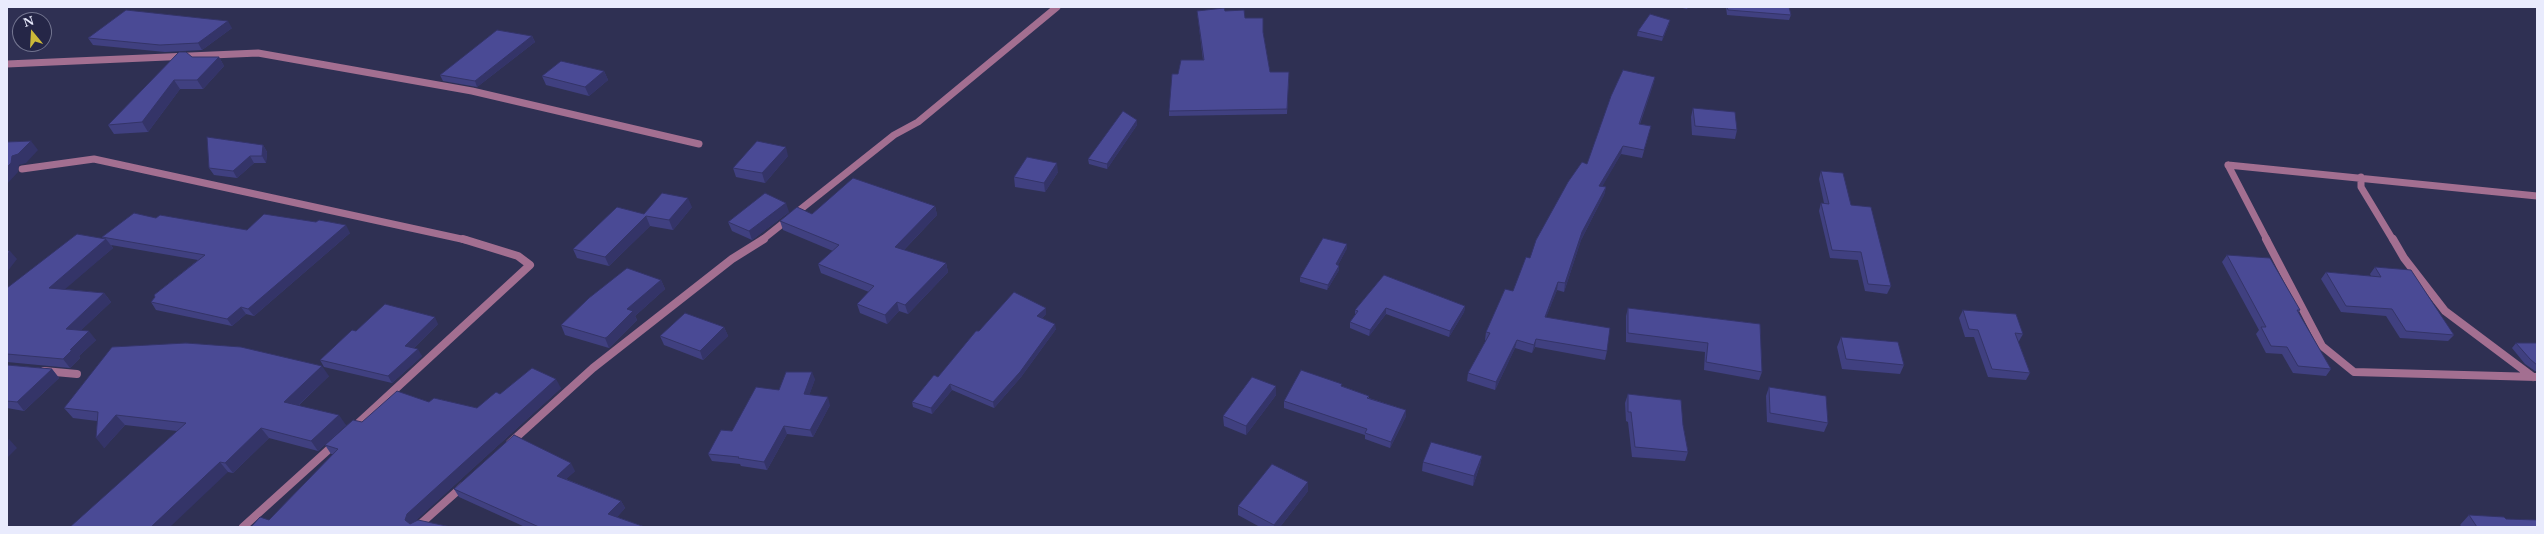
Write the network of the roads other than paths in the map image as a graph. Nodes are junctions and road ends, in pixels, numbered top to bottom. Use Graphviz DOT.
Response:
graph roads {
  1 [pos="1056,7"];
  2 [pos="7,64"];
  3 [pos="699,144"];
  4 [pos="22,169"];
  5 [pos="2361,177"];
  6 [pos="2537,196"];
  7 [pos="38,370"];
  8 [pos="77,374"];
  9 [pos="2536,378"];
  10 [pos="505,448"];
  11 [pos="470,479"];
  12 [pos="243,527"];
  13 [pos="417,527"];
  1 -- 10 [label="street"];
  2 -- 3 [label="street"];
  4 -- 12 [label="street"];
  5 -- 6 [label="street"];
  5 -- 9 [label="street"];
  5 -- 9 [label="street"];
  7 -- 8 [label="street"];
  11 -- 13 [label="street"];
}
